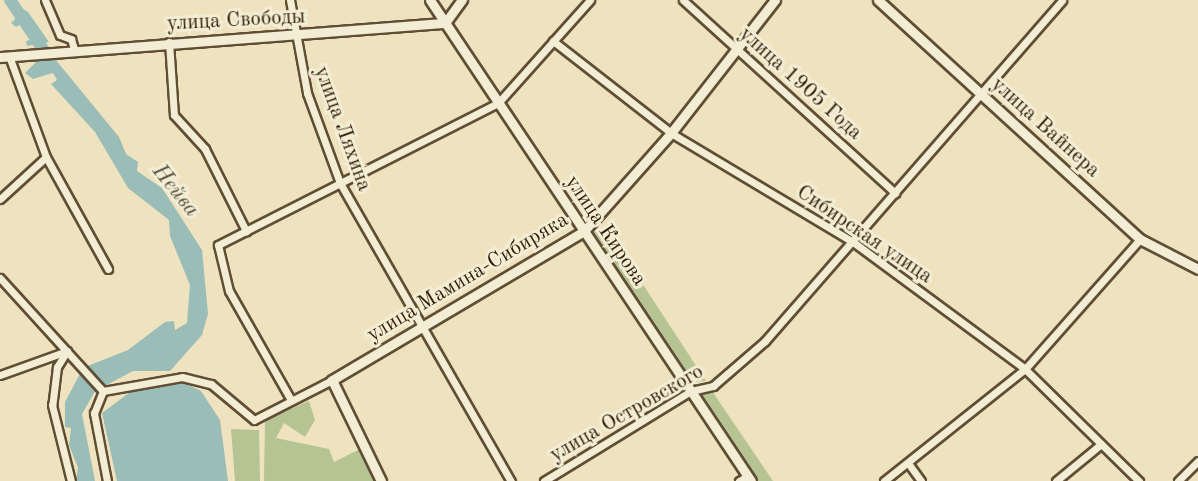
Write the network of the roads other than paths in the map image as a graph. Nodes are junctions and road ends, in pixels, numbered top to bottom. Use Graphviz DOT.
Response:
graph roads {
  1 [pos="45,0"];
  2 [pos="290,0"];
  3 [pos="430,0"];
  4 [pos="462,0"];
  5 [pos="590,0"];
  6 [pos="683,0"];
  7 [pos="775,0"];
  8 [pos="878,0"];
  9 [pos="1062,0"];
  10 [pos="445,23"];
  11 [pos="294,38"];
  12 [pos="553,40"];
  13 [pos="170,42"];
  14 [pos="70,49"];
  15 [pos="738,51"];
  16 [pos="4,56"];
  17 [pos="983,96"];
  18 [pos="498,103"];
  19 [pos="672,133"];
  20 [pos="46,157"];
  21 [pos="340,183"];
  22 [pos="895,193"];
  23 [pos="0,199"];
  24 [pos="246,231"];
  25 [pos="584,231"];
  26 [pos="1140,239"];
  27 [pos="853,242"];
  28 [pos="108,268"];
  29 [pos="1198,269"];
  30 [pos="0,278"];
  31 [pos="422,326"];
  32 [pos="68,351"];
  33 [pos="1025,369"];
  34 [pos="0,375"];
  35 [pos="332,380"];
  36 [pos="104,391"];
  37 [pos="691,391"];
  38 [pos="291,400"];
  39 [pos="1101,444"];
  40 [pos="1198,461"];
  41 [pos="908,463"];
  42 [pos="750,478"];
  43 [pos="71,481"];
  44 [pos="107,481"];
  45 [pos="381,481"];
  46 [pos="511,481"];
  47 [pos="544,481"];
  48 [pos="739,481"];
  49 [pos="884,481"];
  50 [pos="921,481"];
  51 [pos="1056,481"];
  52 [pos="1138,481"];
  53 [pos="1178,481"];
  1 -- 14 [label="street"];
  2 -- 11 [label="street, улица Ляхина"];
  3 -- 10 [label="street, улица Кирова"];
  4 -- 10 [label="street"];
  5 -- 12 [label="street"];
  6 -- 15 [label="street, улица 1905 Года"];
  7 -- 15 [label="street, улица Мамина-Сибиряка"];
  8 -- 17 [label="street, улица Вайнера"];
  9 -- 17 [label="street, улица Островского"];
  10 -- 11 [label="street, улица Свободы"];
  10 -- 18 [label="street, улица Кирова"];
  11 -- 13 [label="street, улица Свободы"];
  11 -- 21 [label="street, улица Ляхина"];
  12 -- 18 [label="street"];
  12 -- 19 [label="street, Сибирская улица"];
  13 -- 14 [label="street, улица Свободы"];
  13 -- 24 [label="street"];
  14 -- 16 [label="street, улица Свободы"];
  15 -- 19 [label="street, улица Мамина-Сибиряка"];
  15 -- 22 [label="street, улица 1905 Года"];
  16 -- 20 [label="street"];
  17 -- 22 [label="street, улица Островского"];
  17 -- 26 [label="street, улица Вайнера"];
  18 -- 21 [label="street"];
  18 -- 25 [label="street, улица Кирова"];
  19 -- 25 [label="street, улица Мамина-Сибиряка"];
  19 -- 27 [label="street, Сибирская улица"];
  20 -- 23 [label="street"];
  20 -- 28 [label="street"];
  21 -- 24 [label="street"];
  21 -- 31 [label="street, улица Ляхина"];
  22 -- 27 [label="street, улица Островского"];
  24 -- 38 [label="street"];
  25 -- 31 [label="street, улица Мамина-Сибиряка"];
  25 -- 37 [label="street, улица Кирова"];
  26 -- 29 [label="street, улица Вайнера"];
  26 -- 33 [label="street"];
  27 -- 33 [label="street, Сибирская улица"];
  27 -- 37 [label="street, улица Островского"];
  30 -- 32 [label="street"];
  31 -- 35 [label="street, улица Мамина-Сибиряка"];
  31 -- 46 [label="street, улица Ляхина"];
  32 -- 34 [label="street"];
  32 -- 36 [label="street"];
  32 -- 43 [label="street"];
  33 -- 39 [label="street, Сибирская улица"];
  33 -- 41 [label="street"];
  35 -- 38 [label="street, улица Мамина-Сибиряка"];
  35 -- 45 [label="street"];
  36 -- 38 [label="street, улица Мамина-Сибиряка"];
  36 -- 44 [label="street"];
  37 -- 42 [label="street, улица Кирова"];
  37 -- 47 [label="street, улица Островского"];
  39 -- 51 [label="street"];
  39 -- 52 [label="street, Сибирская улица"];
  40 -- 53 [label="street"];
  41 -- 49 [label="street"];
  41 -- 50 [label="street"];
  42 -- 48 [label="street"];
}
